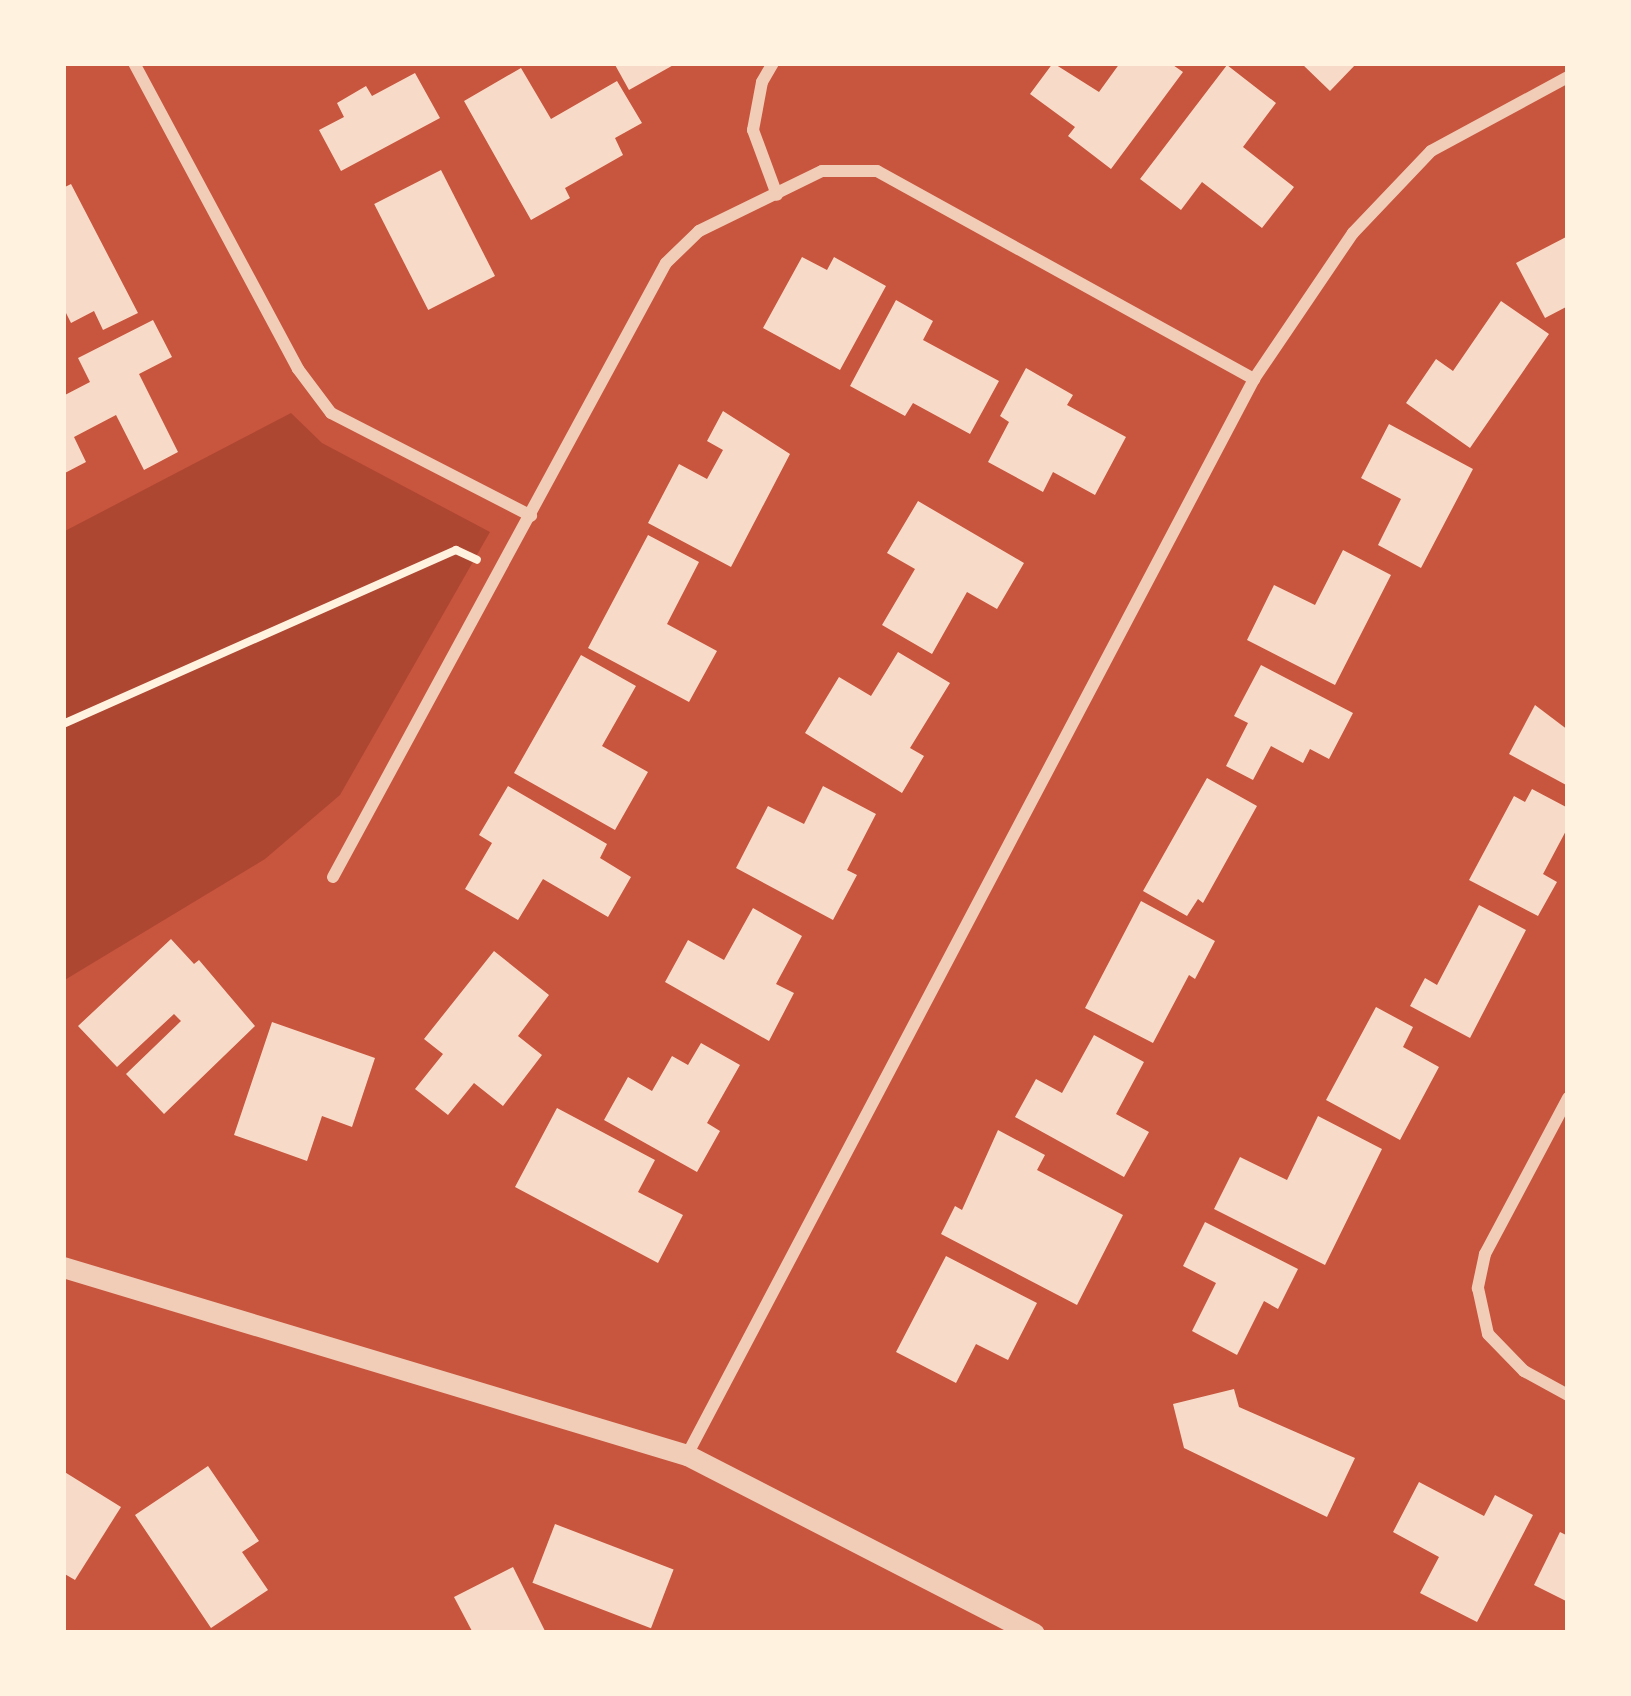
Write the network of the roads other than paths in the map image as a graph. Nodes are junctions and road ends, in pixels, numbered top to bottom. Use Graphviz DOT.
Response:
graph roads {
  1 [pos="134,63"];
  2 [pos="773,63"];
  3 [pos="1568,77"];
  4 [pos="777,195"];
  5 [pos="1254,379"];
  6 [pos="531,516"];
  7 [pos="333,877"];
  8 [pos="1568,1098"];
  9 [pos="63,1268"];
  10 [pos="1568,1395"];
  11 [pos="687,1455"];
  12 [pos="1034,1633"];
  1 -- 6 [label="street"];
  2 -- 4 [label="street"];
  3 -- 5 [label="street"];
  4 -- 5 [label="street"];
  4 -- 6 [label="street"];
  5 -- 11 [label="street"];
  6 -- 7 [label="street"];
  8 -- 10 [label="street"];
  9 -- 11 [label="street"];
  11 -- 12 [label="street"];
}
